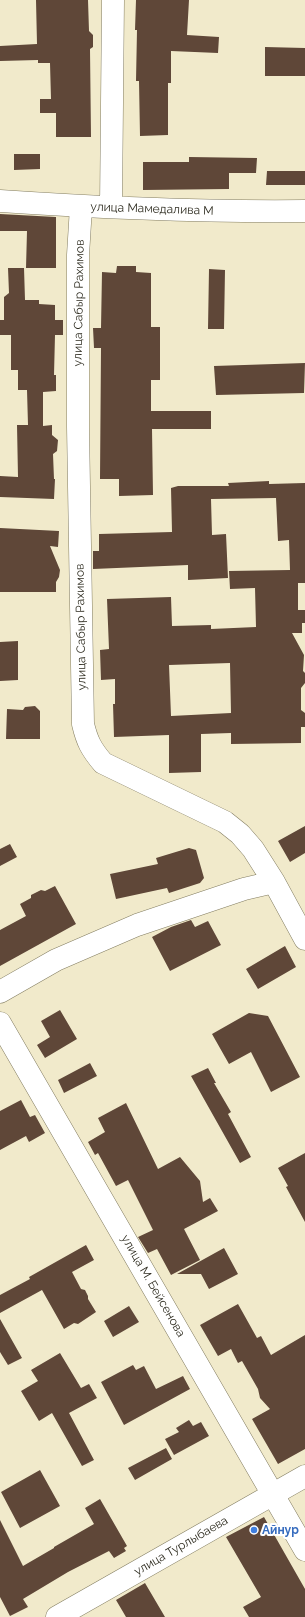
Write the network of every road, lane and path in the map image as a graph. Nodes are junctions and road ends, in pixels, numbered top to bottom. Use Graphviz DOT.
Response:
graph roads {
  1 [pos="113,0"];
  2 [pos="0,201"];
  3 [pos="81,207"];
  4 [pos="111,207"];
  5 [pos="305,212"];
  6 [pos="274,882"];
  7 [pos="305,939"];
  8 [pos="0,992"];
  9 [pos="0,1023"];
  10 [pos="305,1476"];
  11 [pos="273,1494"];
  12 [pos="305,1550"];
  13 [pos="57,1617"];
  1 -- 4 [label="street"];
  2 -- 3 [label="street, улица Мамедалива М"];
  3 -- 4 [label="street, улица Мамедалива М"];
  3 -- 6 [label="street, улица Сабыр Рахимов"];
  4 -- 5 [label="street, улица Мамедалива М"];
  6 -- 7 [label="street, улица Сабыр Рахимов"];
  6 -- 8 [label="street"];
  9 -- 11 [label="street, улица М. Бейсенова"];
  10 -- 11 [label="street, улица Турлыбаева"];
  11 -- 12 [label="street, улица М. Бейсенова"];
  11 -- 13 [label="street, улица Турлыбаева"];
}
